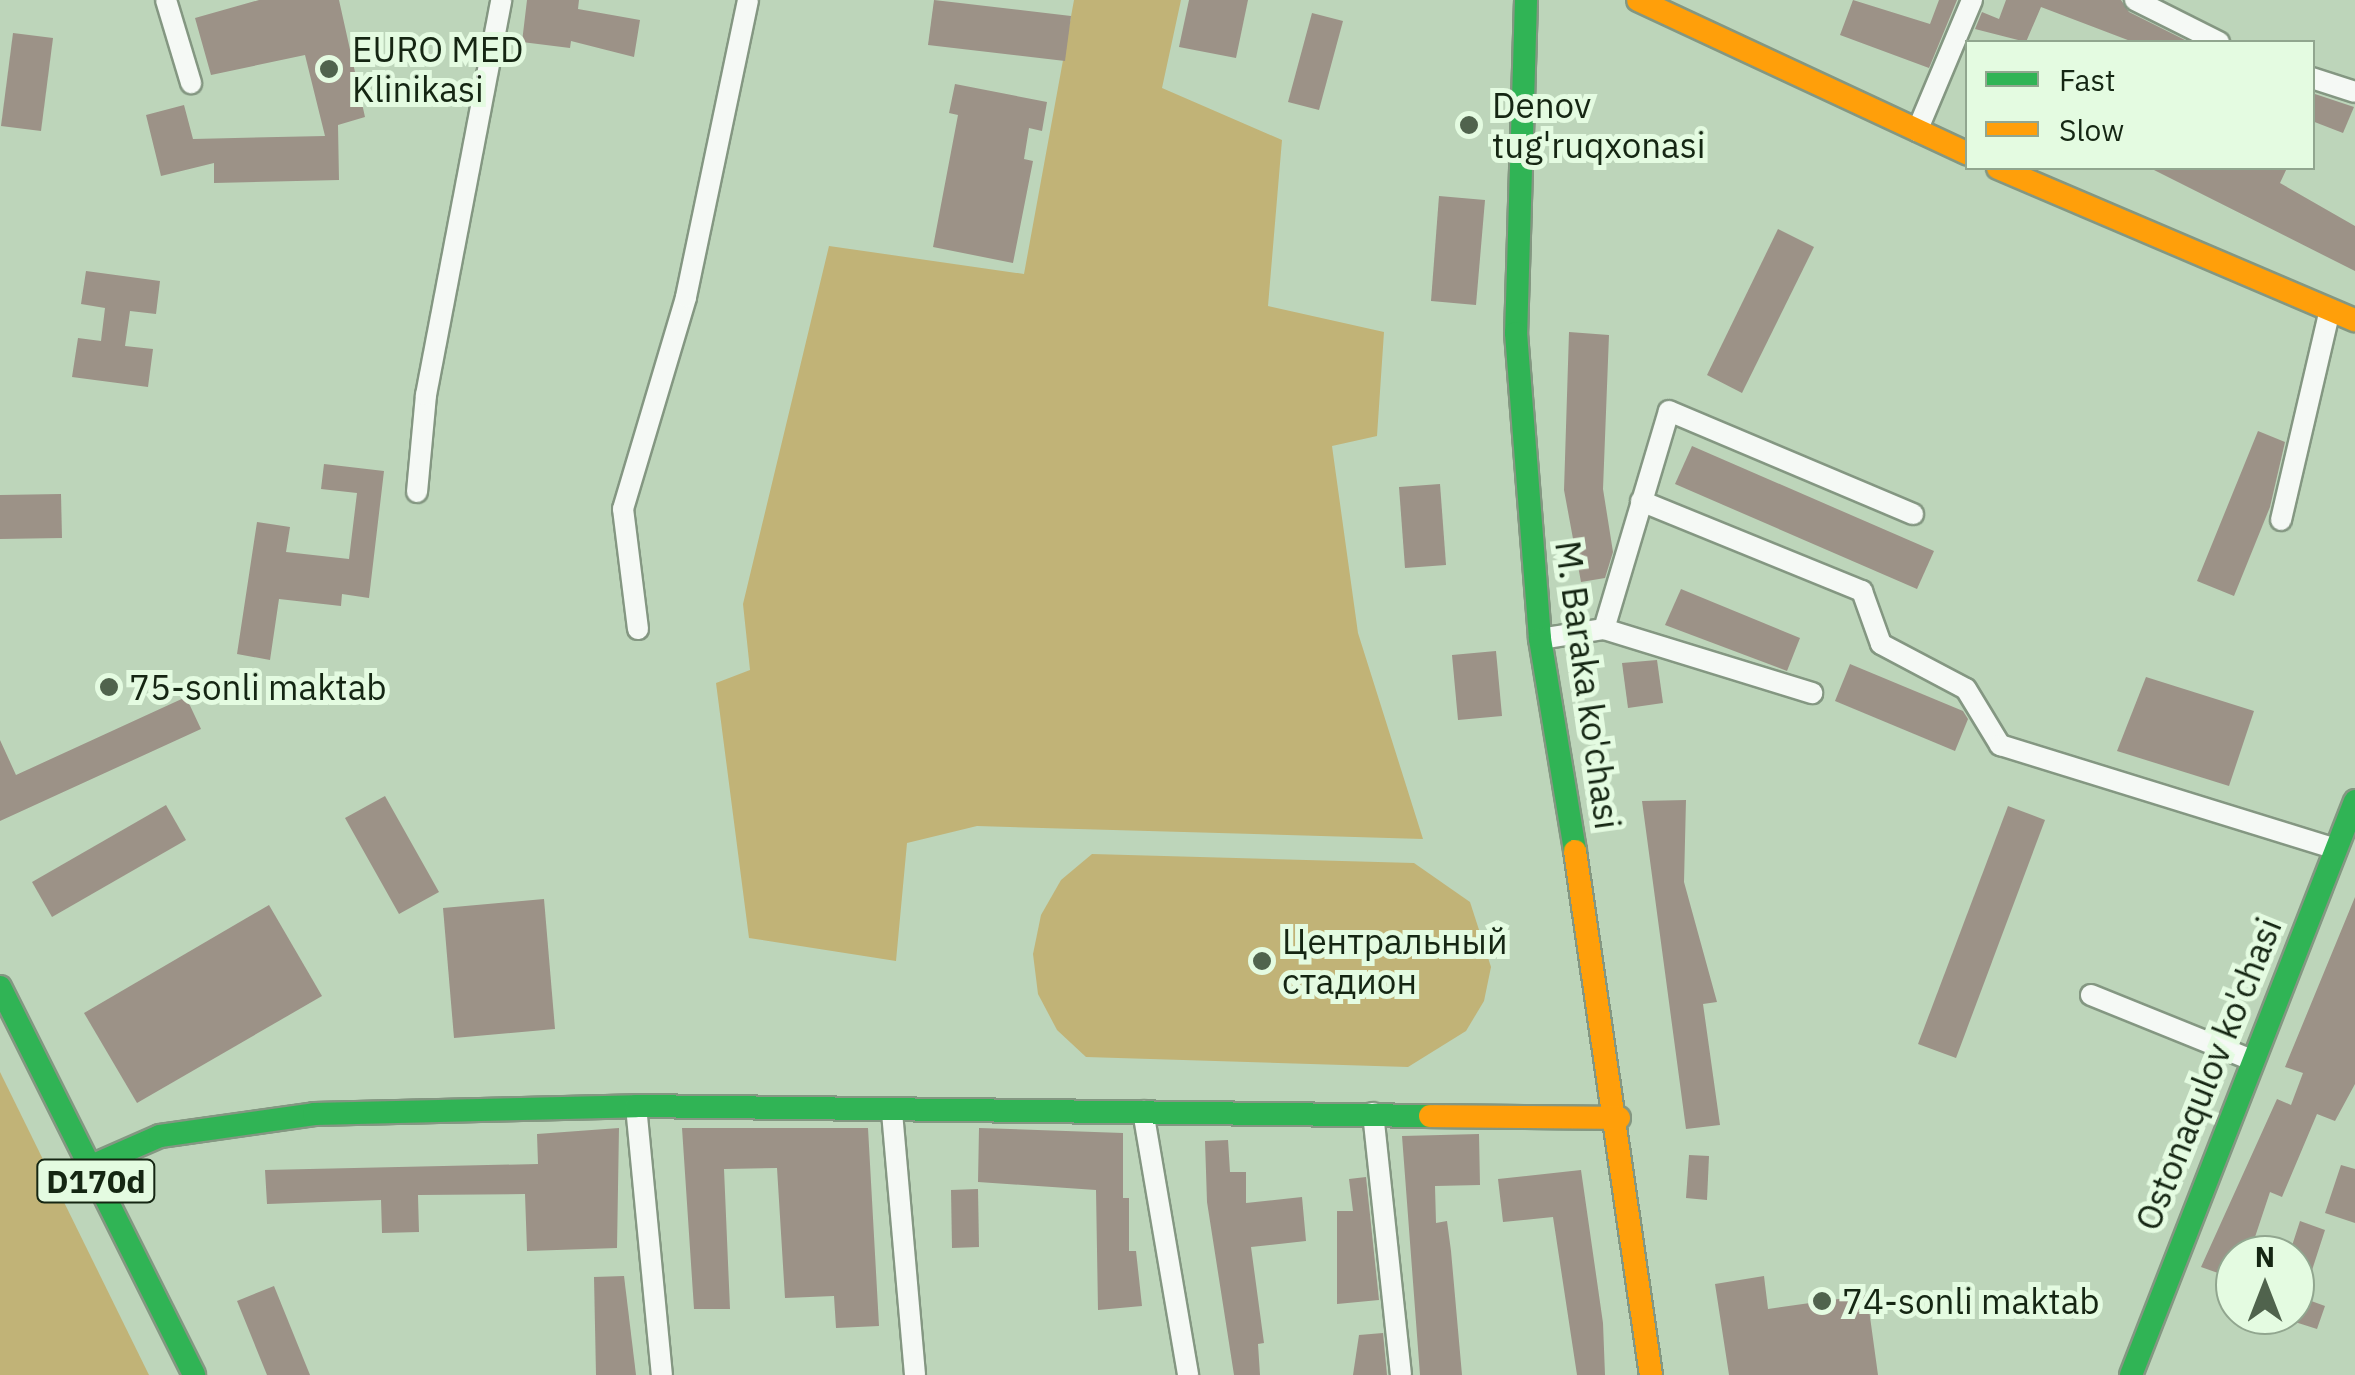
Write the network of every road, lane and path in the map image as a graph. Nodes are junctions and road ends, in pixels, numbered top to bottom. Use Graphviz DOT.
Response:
graph roads {
  1 [pos="166,0"];
  2 [pos="501,0"];
  3 [pos="748,0"];
  4 [pos="1526,0"];
  5 [pos="1638,0"];
  6 [pos="1972,0"];
  7 [pos="2135,0"];
  8 [pos="2215,40"];
  9 [pos="2315,79"];
  10 [pos="192,84"];
  11 [pos="2355,92"];
  12 [pos="1917,131"];
  13 [pos="1965,153"];
  14 [pos="2003,170"];
  15 [pos="2330,310"];
  16 [pos="2355,320"];
  17 [pos="417,492"];
  18 [pos="1641,501"];
  19 [pos="1913,514"];
  20 [pos="2280,520"];
  21 [pos="638,630"];
  22 [pos="1604,630"];
  23 [pos="1540,640"];
  24 [pos="1812,692"];
  25 [pos="2355,800"];
  26 [pos="2336,849"];
  27 [pos="0,987"];
  28 [pos="2091,994"];
  29 [pos="2252,1060"];
  30 [pos="636,1106"];
  31 [pos="892,1112"];
  32 [pos="1143,1112"];
  33 [pos="1373,1113"];
  34 [pos="1619,1118"];
  35 [pos="89,1167"];
  36 [pos="194,1375"];
  37 [pos="662,1375"];
  38 [pos="915,1375"];
  39 [pos="1188,1375"];
  40 [pos="1401,1375"];
  41 [pos="1651,1375"];
  42 [pos="2131,1375"];
  1 -- 10 [label="street"];
  2 -- 17 [label="street"];
  3 -- 21 [label="street"];
  4 -- 23 [label="street, M. Baraka ko'chasi"];
  5 -- 12 [label="street"];
  6 -- 12 [label="street"];
  7 -- 8 [label="street"];
  9 -- 11 [label="street"];
  12 -- 13 [label="street"];
  14 -- 15 [label="street"];
  15 -- 16 [label="street"];
  15 -- 20 [label="street"];
  18 -- 19 [label="street"];
  18 -- 22 [label="street"];
  18 -- 26 [label="street"];
  22 -- 23 [label="street"];
  22 -- 24 [label="street"];
  23 -- 34 [label="street, M. Baraka ko'chasi"];
  25 -- 26 [label="street, Ostonaqulov ko'chasi"];
  26 -- 29 [label="street, Ostonaqulov ko'chasi"];
  27 -- 35 [label="street, D170d"];
  28 -- 29 [label="street"];
  29 -- 42 [label="street, Ostonaqulov ko'chasi"];
  30 -- 31 [label="street"];
  30 -- 35 [label="street"];
  30 -- 37 [label="street"];
  31 -- 32 [label="street"];
  31 -- 38 [label="street"];
  32 -- 33 [label="street"];
  32 -- 39 [label="street"];
  33 -- 34 [label="street"];
  33 -- 40 [label="street"];
  34 -- 41 [label="street, M. Baraka ko'chasi"];
  35 -- 36 [label="street, D170d"];
}
